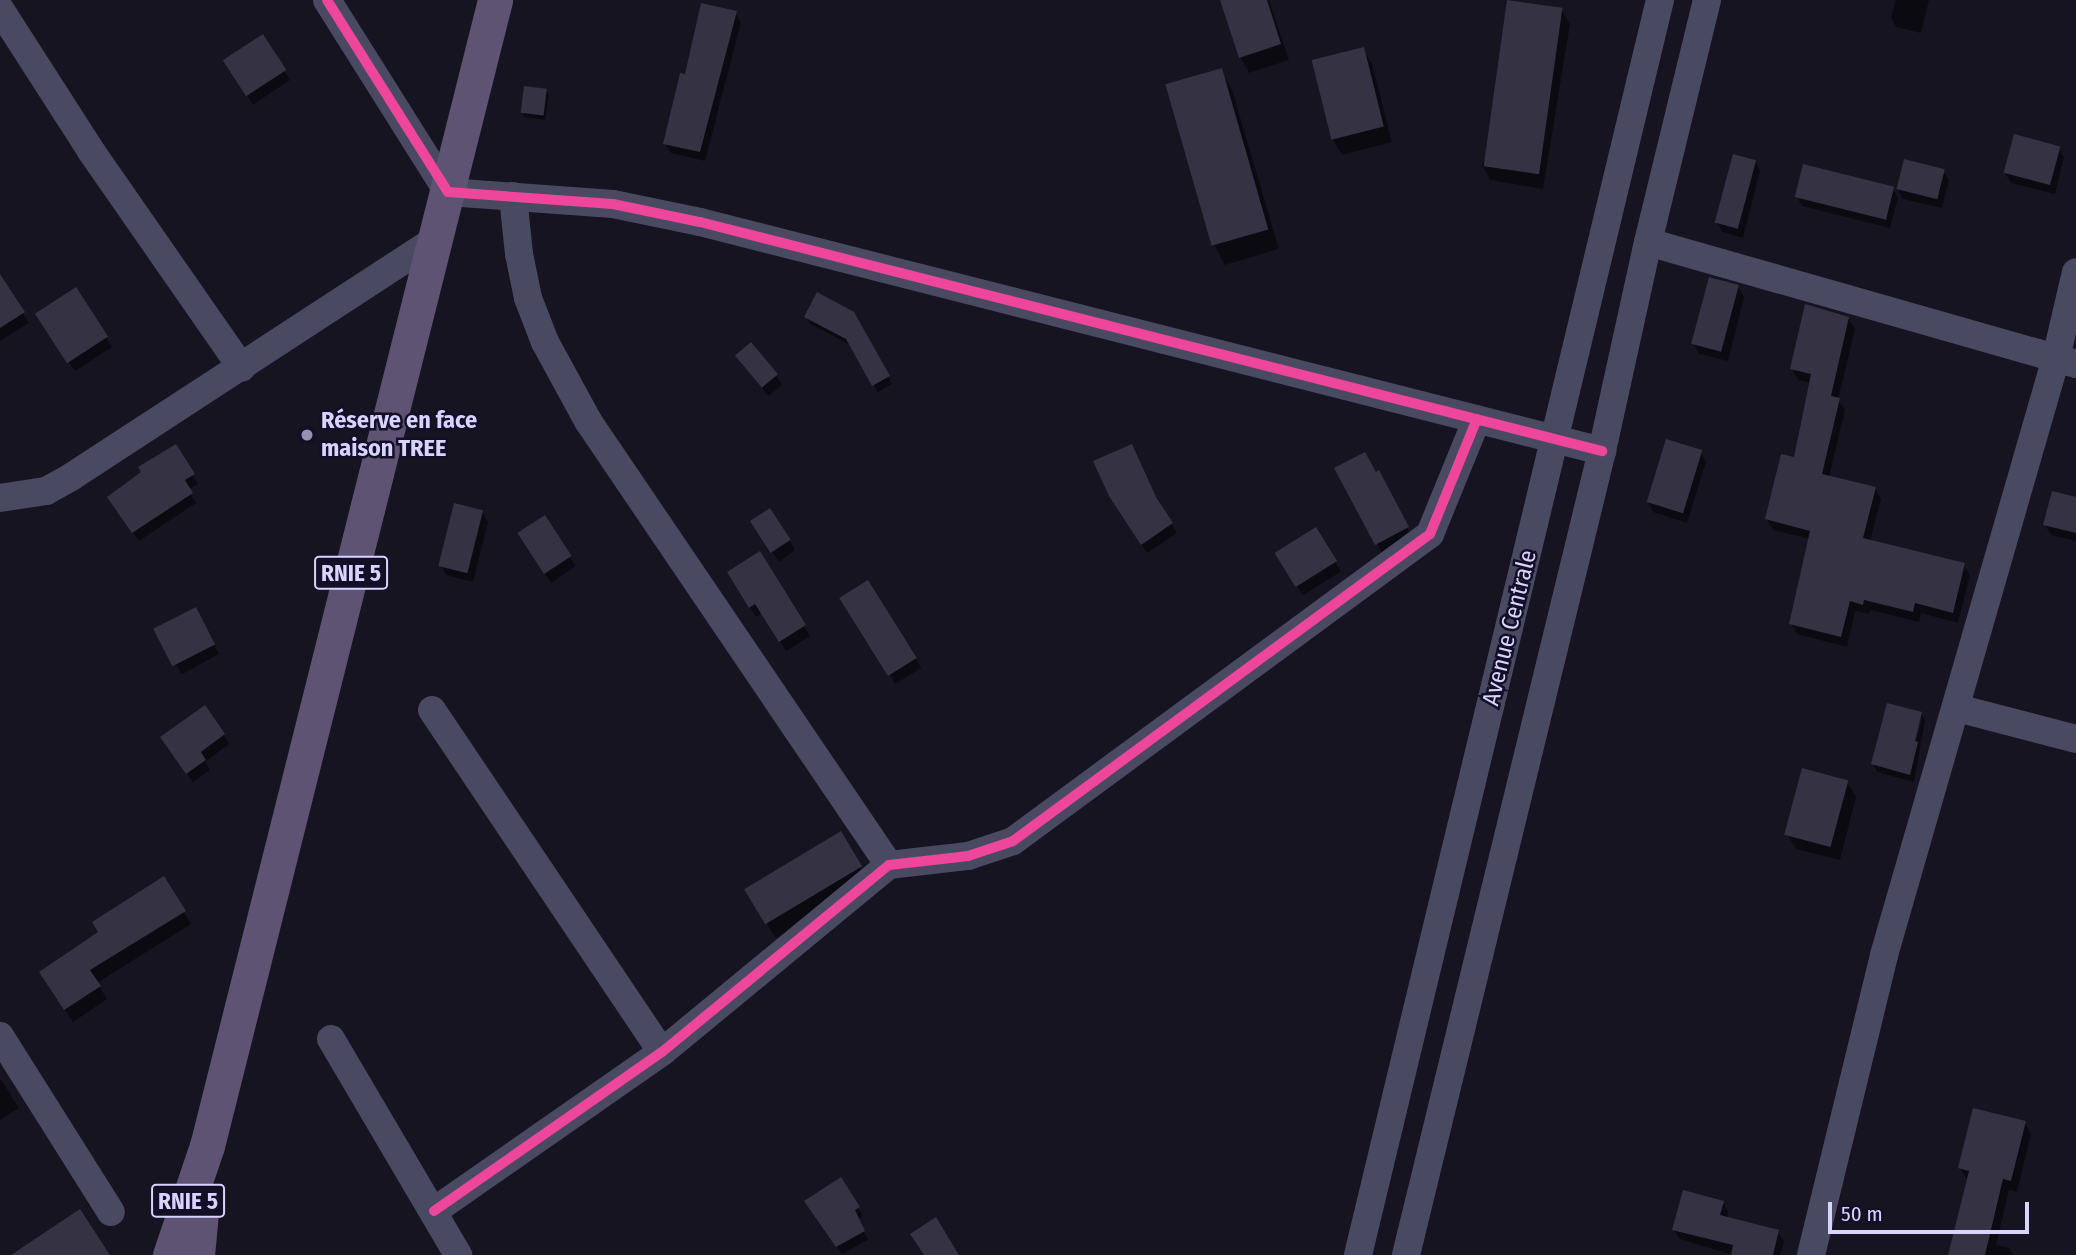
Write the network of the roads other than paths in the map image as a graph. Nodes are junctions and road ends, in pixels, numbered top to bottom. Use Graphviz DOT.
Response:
graph roads {
  1 [pos="327,0"];
  2 [pos="495,0"];
  3 [pos="1660,0"];
  4 [pos="1707,0"];
  5 [pos="0,9"];
  6 [pos="448,192"];
  7 [pos="513,196"];
  8 [pos="437,238"];
  9 [pos="1648,242"];
  10 [pos="2076,272"];
  11 [pos="2066,361"];
  12 [pos="242,368"];
  13 [pos="1477,419"];
  14 [pos="1556,439"];
  15 [pos="1602,451"];
  16 [pos="0,498"];
  17 [pos="1957,708"];
  18 [pos="432,710"];
  19 [pos="2076,739"];
  20 [pos="889,865"];
  21 [pos="0,1036"];
  22 [pos="331,1039"];
  23 [pos="662,1052"];
  24 [pos="207,1146"];
  25 [pos="434,1211"];
  26 [pos="111,1212"];
  27 [pos="170,1255"];
  28 [pos="197,1255"];
  29 [pos="458,1255"];
  30 [pos="1358,1255"];
  31 [pos="1406,1255"];
  32 [pos="1811,1255"];
  1 -- 6 [label="street"];
  2 -- 6 [label="main road, RNIE 5"];
  3 -- 14 [label="street, Avenue Centrale"];
  4 -- 9 [label="street, Avenue Centrale"];
  5 -- 12 [label="street"];
  6 -- 7 [label="street"];
  6 -- 8 [label="main road, RNIE 5"];
  7 -- 13 [label="street"];
  7 -- 20 [label="street"];
  8 -- 12 [label="street"];
  8 -- 24 [label="main road, RNIE 5"];
  9 -- 11 [label="street"];
  9 -- 15 [label="street, Avenue Centrale"];
  10 -- 11 [label="street"];
  11 -- 17 [label="street"];
  12 -- 16 [label="street"];
  13 -- 14 [label="street"];
  13 -- 20 [label="street"];
  14 -- 15 [label="street"];
  14 -- 30 [label="street, Avenue Centrale"];
  15 -- 31 [label="street, Avenue Centrale"];
  17 -- 19 [label="street"];
  17 -- 32 [label="street"];
  18 -- 23 [label="street"];
  20 -- 23 [label="street"];
  21 -- 26 [label="street"];
  22 -- 25 [label="street"];
  23 -- 25 [label="street"];
  24 -- 27 [label="main road, RNIE 5"];
  24 -- 28 [label="main road, RNIE 5"];
  25 -- 29 [label="street"];
}
